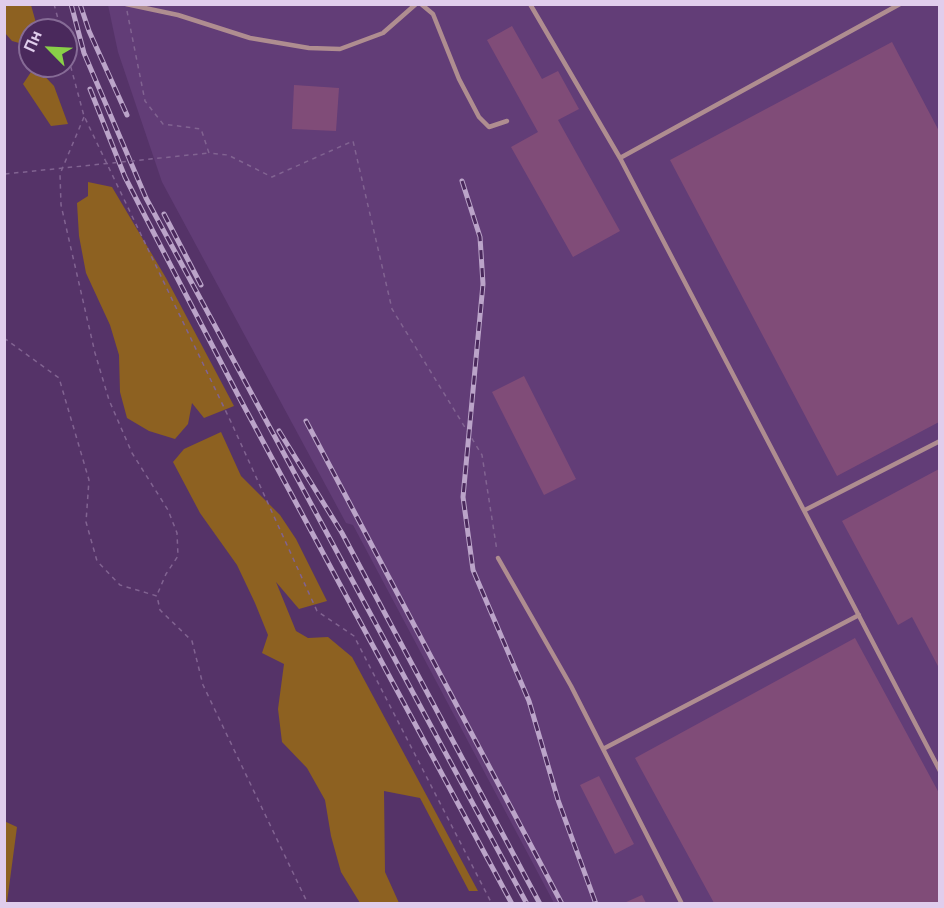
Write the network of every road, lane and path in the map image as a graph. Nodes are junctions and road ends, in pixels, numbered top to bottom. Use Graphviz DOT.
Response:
graph roads {
  1 [pos="126,4"];
  2 [pos="416,4"];
  3 [pos="422,4"];
  4 [pos="530,4"];
  5 [pos="900,4"];
  6 [pos="74,78"];
  7 [pos="84,116"];
  8 [pos="507,121"];
  9 [pos="209,153"];
  10 [pos="620,158"];
  11 [pos="5,174"];
  12 [pos="4,338"];
  13 [pos="939,441"];
  14 [pos="805,510"];
  15 [pos="498,558"];
  16 [pos="157,596"];
  17 [pos="859,615"];
  18 [pos="603,749"];
  19 [pos="939,771"];
  20 [pos="308,903"];
  21 [pos="492,903"];
  22 [pos="682,903"];
  1 -- 2 [label="lane"];
  1 -- 9 [label="path"];
  3 -- 8 [label="lane"];
  4 -- 10 [label="lane"];
  5 -- 10 [label="lane"];
  6 -- 7 [label="path"];
  7 -- 16 [label="path"];
  7 -- 21 [label="path"];
  9 -- 11 [label="path, bridge"];
  9 -- 15 [label="path"];
  10 -- 14 [label="lane"];
  12 -- 16 [label="path"];
  13 -- 14 [label="lane"];
  14 -- 17 [label="lane"];
  15 -- 18 [label="lane"];
  16 -- 20 [label="path"];
  17 -- 18 [label="lane"];
  17 -- 19 [label="lane"];
  18 -- 22 [label="lane"];
}
